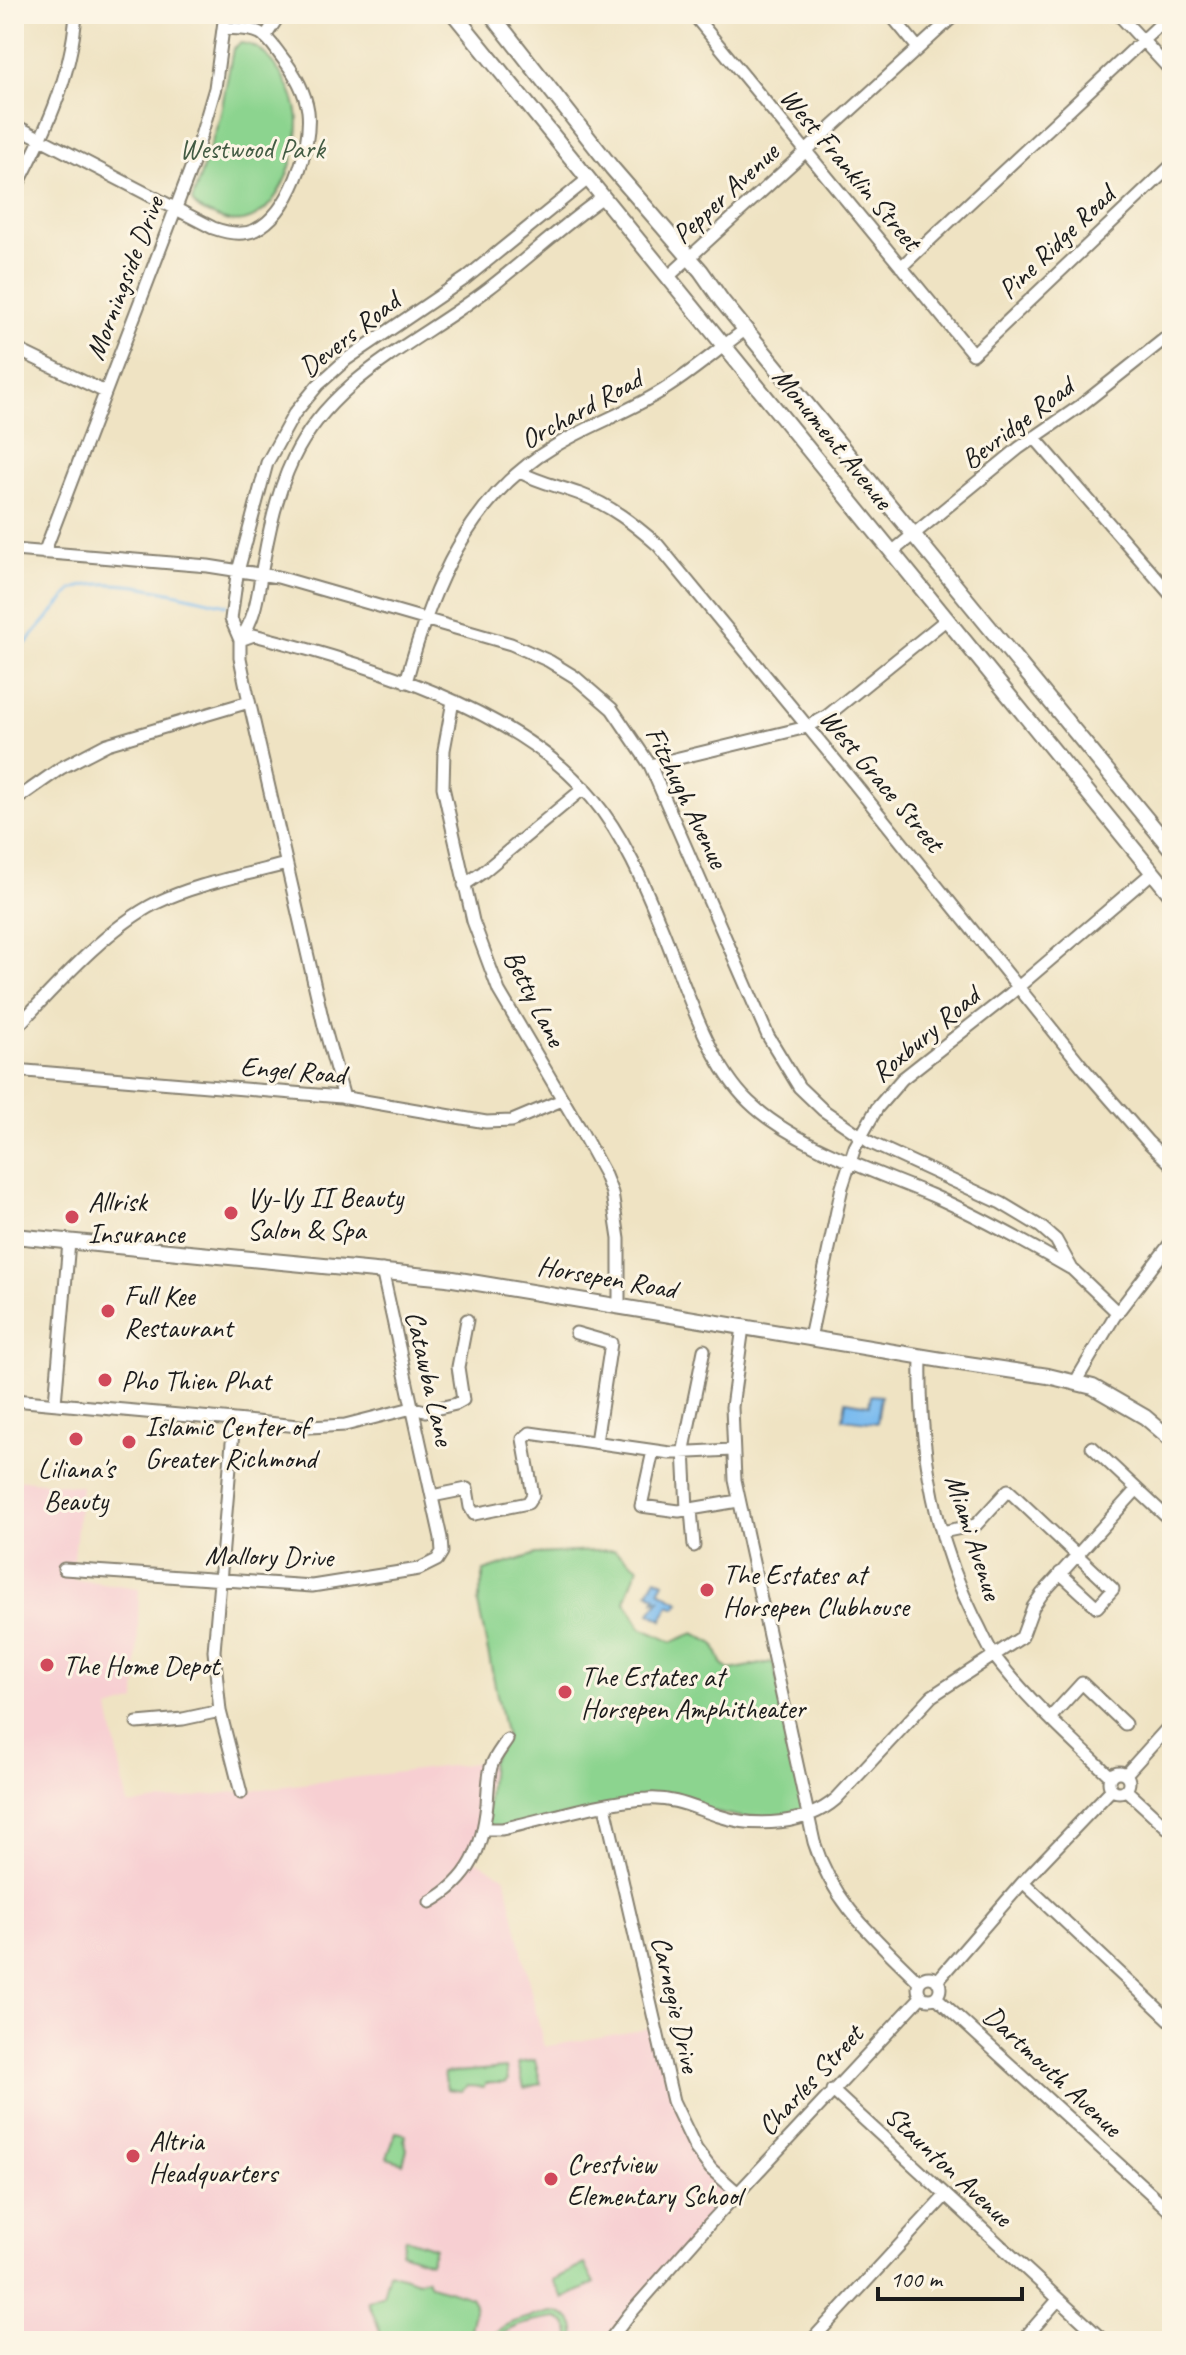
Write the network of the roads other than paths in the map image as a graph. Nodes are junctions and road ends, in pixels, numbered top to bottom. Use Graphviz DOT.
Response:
graph roads {
  1 [pos="76,14"];
  2 [pos="225,14"];
  3 [pos="280,14"];
  4 [pos="454,14"];
  5 [pos="491,14"];
  6 [pos="693,14"];
  7 [pos="890,14"];
  8 [pos="956,14"];
  9 [pos="1118,14"];
  10 [pos="1171,14"];
  11 [pos="224,28"];
  12 [pos="265,37"];
  13 [pos="1142,40"];
  14 [pos="918,48"];
  15 [pos="1172,72"];
  16 [pos="14,125"];
  17 [pos="41,139"];
  18 [pos="806,151"];
  19 [pos="1172,165"];
  20 [pos="612,168"];
  21 [pos="590,181"];
  22 [pos="14,192"];
  23 [pos="603,197"];
  24 [pos="176,210"];
  25 [pos="690,259"];
  26 [pos="901,267"];
  27 [pos="668,277"];
  28 [pos="420,309"];
  29 [pos="432,328"];
  30 [pos="746,329"];
  31 [pos="1172,333"];
  32 [pos="724,346"];
  33 [pos="14,348"];
  34 [pos="973,354"];
  35 [pos="105,392"];
  36 [pos="1034,437"];
  37 [pos="520,472"];
  38 [pos="914,534"];
  39 [pos="14,550"];
  40 [pos="892,552"];
  41 [pos="44,553"];
  42 [pos="239,570"];
  43 [pos="261,573"];
  44 [pos="1172,596"];
  45 [pos="425,617"];
  46 [pos="947,619"];
  47 [pos="240,640"];
  48 [pos="406,682"];
  49 [pos="453,701"];
  50 [pos="249,702"];
  51 [pos="807,727"];
  52 [pos="650,765"];
  53 [pos="584,788"];
  54 [pos="14,801"];
  55 [pos="1172,850"];
  56 [pos="286,864"];
  57 [pos="1153,872"];
  58 [pos="464,885"];
  59 [pos="1172,896"];
  60 [pos="1019,986"];
  61 [pos="14,1030"];
  62 [pos="14,1070"];
  63 [pos="344,1098"];
  64 [pos="562,1100"];
  65 [pos="861,1136"];
  66 [pos="851,1161"];
  67 [pos="1172,1165"];
  68 [pos="14,1236"];
  69 [pos="1172,1241"];
  70 [pos="69,1242"];
  71 [pos="1072,1269"];
  72 [pos="382,1270"];
  73 [pos="619,1305"];
  74 [pos="1118,1313"];
  75 [pos="467,1320"];
  76 [pos="743,1327"];
  77 [pos="576,1333"];
  78 [pos="810,1338"];
  79 [pos="704,1350"];
  80 [pos="921,1357"];
  81 [pos="1076,1381"];
  82 [pos="14,1400"];
  83 [pos="55,1403"];
  84 [pos="412,1408"];
  85 [pos="234,1420"];
  86 [pos="1172,1440"];
  87 [pos="596,1442"];
  88 [pos="1092,1447"];
  89 [pos="732,1450"];
  90 [pos="653,1451"];
  91 [pos="684,1453"];
  92 [pos="1137,1489"];
  93 [pos="432,1496"];
  94 [pos="738,1501"];
  95 [pos="689,1509"];
  96 [pos="1172,1522"];
  97 [pos="942,1532"];
  98 [pos="694,1546"];
  99 [pos="1076,1555"];
  100 [pos="64,1569"];
  101 [pos="1060,1573"];
  102 [pos="219,1581"];
  103 [pos="994,1655"];
  104 [pos="220,1711"];
  105 [pos="1050,1718"];
  106 [pos="137,1723"];
  107 [pos="1172,1723"];
  108 [pos="1125,1724"];
  109 [pos="507,1740"];
  110 [pos="1126,1774"];
  111 [pos="1110,1776"];
  112 [pos="1111,1790"];
  113 [pos="1126,1790"];
  114 [pos="241,1793"];
  115 [pos="605,1806"];
  116 [pos="808,1815"];
  117 [pos="484,1829"];
  118 [pos="1172,1832"];
  119 [pos="1023,1882"];
  120 [pos="430,1902"];
  121 [pos="937,1981"];
  122 [pos="919,1982"];
  123 [pos="921,1997"];
  124 [pos="936,1997"];
  125 [pos="1172,2022"];
  126 [pos="832,2090"];
  127 [pos="738,2193"];
  128 [pos="946,2195"];
  129 [pos="1172,2213"];
  130 [pos="1058,2300"];
  131 [pos="609,2341"];
  132 [pos="811,2341"];
  133 [pos="1022,2341"];
  134 [pos="1104,2341"];
  1 -- 17 [label="street"];
  2 -- 11 [label="street, Morningside Drive"];
  3 -- 12 [label="street"];
  4 -- 21 [label="street, Monument Avenue"];
  5 -- 20 [label="street, Monument Avenue"];
  6 -- 18 [label="street, West Franklin Street"];
  7 -- 14 [label="street"];
  8 -- 14 [label="street, Pepper Avenue"];
  9 -- 13 [label="street"];
  10 -- 13 [label="street"];
  11 -- 12 [label="street"];
  11 -- 24 [label="street, Morningside Drive"];
  12 -- 24 [label="street"];
  13 -- 15 [label="street"];
  13 -- 26 [label="street"];
  14 -- 18 [label="street, Pepper Avenue"];
  16 -- 17 [label="street"];
  17 -- 22 [label="street"];
  17 -- 24 [label="street"];
  18 -- 25 [label="street, Pepper Avenue"];
  18 -- 26 [label="street, West Franklin Street"];
  19 -- 34 [label="street, Pine Ridge Road"];
  20 -- 21 [label="street"];
  20 -- 25 [label="street, Monument Avenue"];
  21 -- 23 [label="street, Monument Avenue"];
  21 -- 28 [label="street, Devers Road"];
  23 -- 27 [label="street, Monument Avenue"];
  23 -- 29 [label="street, Devers Road"];
  24 -- 35 [label="street, Morningside Drive"];
  25 -- 27 [label="street, Pepper Avenue"];
  25 -- 30 [label="street, Monument Avenue"];
  26 -- 34 [label="street, West Franklin Street"];
  27 -- 32 [label="street, Monument Avenue"];
  28 -- 29 [label="street"];
  28 -- 42 [label="street, Devers Road"];
  29 -- 43 [label="street, Devers Road"];
  30 -- 32 [label="street, Orchard Road"];
  30 -- 38 [label="street, Monument Avenue"];
  31 -- 36 [label="street, Bevridge Road"];
  32 -- 37 [label="street, Orchard Road"];
  32 -- 40 [label="street, Monument Avenue"];
  33 -- 35 [label="street"];
  35 -- 41 [label="street, Morningside Drive"];
  36 -- 38 [label="street, Bevridge Road"];
  36 -- 44 [label="street"];
  37 -- 45 [label="street, Orchard Road"];
  37 -- 51 [label="street, West Grace Street"];
  38 -- 40 [label="street, Bevridge Road"];
  38 -- 55 [label="street, Monument Avenue"];
  39 -- 41 [label="street, Fitzhugh Avenue"];
  40 -- 46 [label="street, Monument Avenue"];
  41 -- 42 [label="street, Fitzhugh Avenue"];
  42 -- 43 [label="street, Fitzhugh Avenue"];
  42 -- 47 [label="street, Devers Road"];
  43 -- 45 [label="street, Fitzhugh Avenue"];
  43 -- 47 [label="street, Devers Road"];
  45 -- 48 [label="street, Orchard Road"];
  45 -- 52 [label="street, Fitzhugh Avenue"];
  46 -- 51 [label="street"];
  46 -- 57 [label="street, Monument Avenue"];
  47 -- 48 [label="street, Fitzhugh Avenue"];
  47 -- 50 [label="street, Devers Road"];
  48 -- 49 [label="street, Fitzhugh Avenue"];
  49 -- 53 [label="street, Fitzhugh Avenue"];
  49 -- 58 [label="street, Betty Lane"];
  50 -- 54 [label="street"];
  50 -- 56 [label="street, Devers Road"];
  51 -- 52 [label="street"];
  51 -- 60 [label="street, West Grace Street"];
  52 -- 65 [label="street, Fitzhugh Avenue"];
  53 -- 58 [label="street"];
  53 -- 66 [label="street, Fitzhugh Avenue"];
  56 -- 61 [label="street"];
  56 -- 63 [label="street, Devers Road"];
  57 -- 59 [label="street, Monument Avenue"];
  57 -- 60 [label="street, Roxbury Road"];
  58 -- 64 [label="street, Betty Lane"];
  60 -- 65 [label="street, Roxbury Road"];
  60 -- 67 [label="street, West Grace Street"];
  62 -- 63 [label="street, Engel Road"];
  63 -- 64 [label="street, Engel Road"];
  64 -- 73 [label="street, Betty Lane"];
  65 -- 66 [label="street, Roxbury Road"];
  65 -- 71 [label="street, Fitzhugh Avenue"];
  66 -- 71 [label="street, Fitzhugh Avenue"];
  66 -- 78 [label="street, Roxbury Road"];
  68 -- 70 [label="street, Horsepen Road"];
  69 -- 74 [label="street"];
  70 -- 72 [label="street, Horsepen Road"];
  70 -- 83 [label="street"];
  71 -- 74 [label="street, Fitzhugh Avenue"];
  72 -- 73 [label="street, Horsepen Road"];
  72 -- 84 [label="street, Catawba Lane"];
  73 -- 76 [label="street, Horsepen Road"];
  74 -- 81 [label="street"];
  75 -- 84 [label="street"];
  76 -- 78 [label="street, Horsepen Road"];
  76 -- 89 [label="street"];
  77 -- 87 [label="street"];
  78 -- 80 [label="street, Horsepen Road"];
  79 -- 91 [label="street"];
  80 -- 81 [label="street, Horsepen Road"];
  80 -- 97 [label="street, Miami Avenue"];
  81 -- 86 [label="street, Horsepen Road"];
  82 -- 83 [label="street"];
  83 -- 85 [label="street"];
  84 -- 85 [label="street"];
  84 -- 93 [label="street, Catawba Lane"];
  85 -- 102 [label="street"];
  87 -- 90 [label="street"];
  87 -- 93 [label="street"];
  88 -- 92 [label="street"];
  89 -- 91 [label="street"];
  89 -- 94 [label="street"];
  90 -- 91 [label="street"];
  90 -- 95 [label="street"];
  91 -- 95 [label="street"];
  92 -- 96 [label="street"];
  92 -- 99 [label="street"];
  93 -- 102 [label="street, Mallory Drive"];
  94 -- 95 [label="street"];
  94 -- 116 [label="street"];
  95 -- 98 [label="street"];
  97 -- 99 [label="street"];
  97 -- 103 [label="street, Miami Avenue"];
  99 -- 101 [label="street"];
  99 -- 101 [label="street"];
  100 -- 102 [label="street, Mallory Drive"];
  101 -- 103 [label="street"];
  102 -- 104 [label="street"];
  103 -- 105 [label="street, Miami Avenue"];
  103 -- 116 [label="street"];
  104 -- 106 [label="street"];
  104 -- 114 [label="street"];
  105 -- 108 [label="street"];
  105 -- 111 [label="street, Miami Avenue"];
  107 -- 110 [label="street"];
  109 -- 117 [label="street"];
  110 -- 111 [label="street"];
  110 -- 113 [label="street"];
  111 -- 112 [label="street"];
  112 -- 113 [label="street"];
  112 -- 119 [label="street"];
  113 -- 118 [label="street"];
  115 -- 116 [label="street"];
  115 -- 117 [label="street"];
  115 -- 127 [label="street, Carnegie Drive"];
  116 -- 122 [label="street"];
  117 -- 120 [label="street"];
  119 -- 121 [label="street"];
  119 -- 125 [label="street"];
  121 -- 122 [label="street"];
  121 -- 124 [label="street"];
  122 -- 123 [label="street"];
  123 -- 124 [label="street"];
  123 -- 126 [label="street, Charles Street"];
  124 -- 129 [label="street, Dartmouth Avenue"];
  126 -- 127 [label="street, Charles Street"];
  126 -- 128 [label="street, Staunton Avenue"];
  127 -- 131 [label="street, Charles Street"];
  128 -- 130 [label="street, Staunton Avenue"];
  128 -- 132 [label="street"];
  130 -- 133 [label="street"];
  130 -- 134 [label="street, Staunton Avenue"];
}
